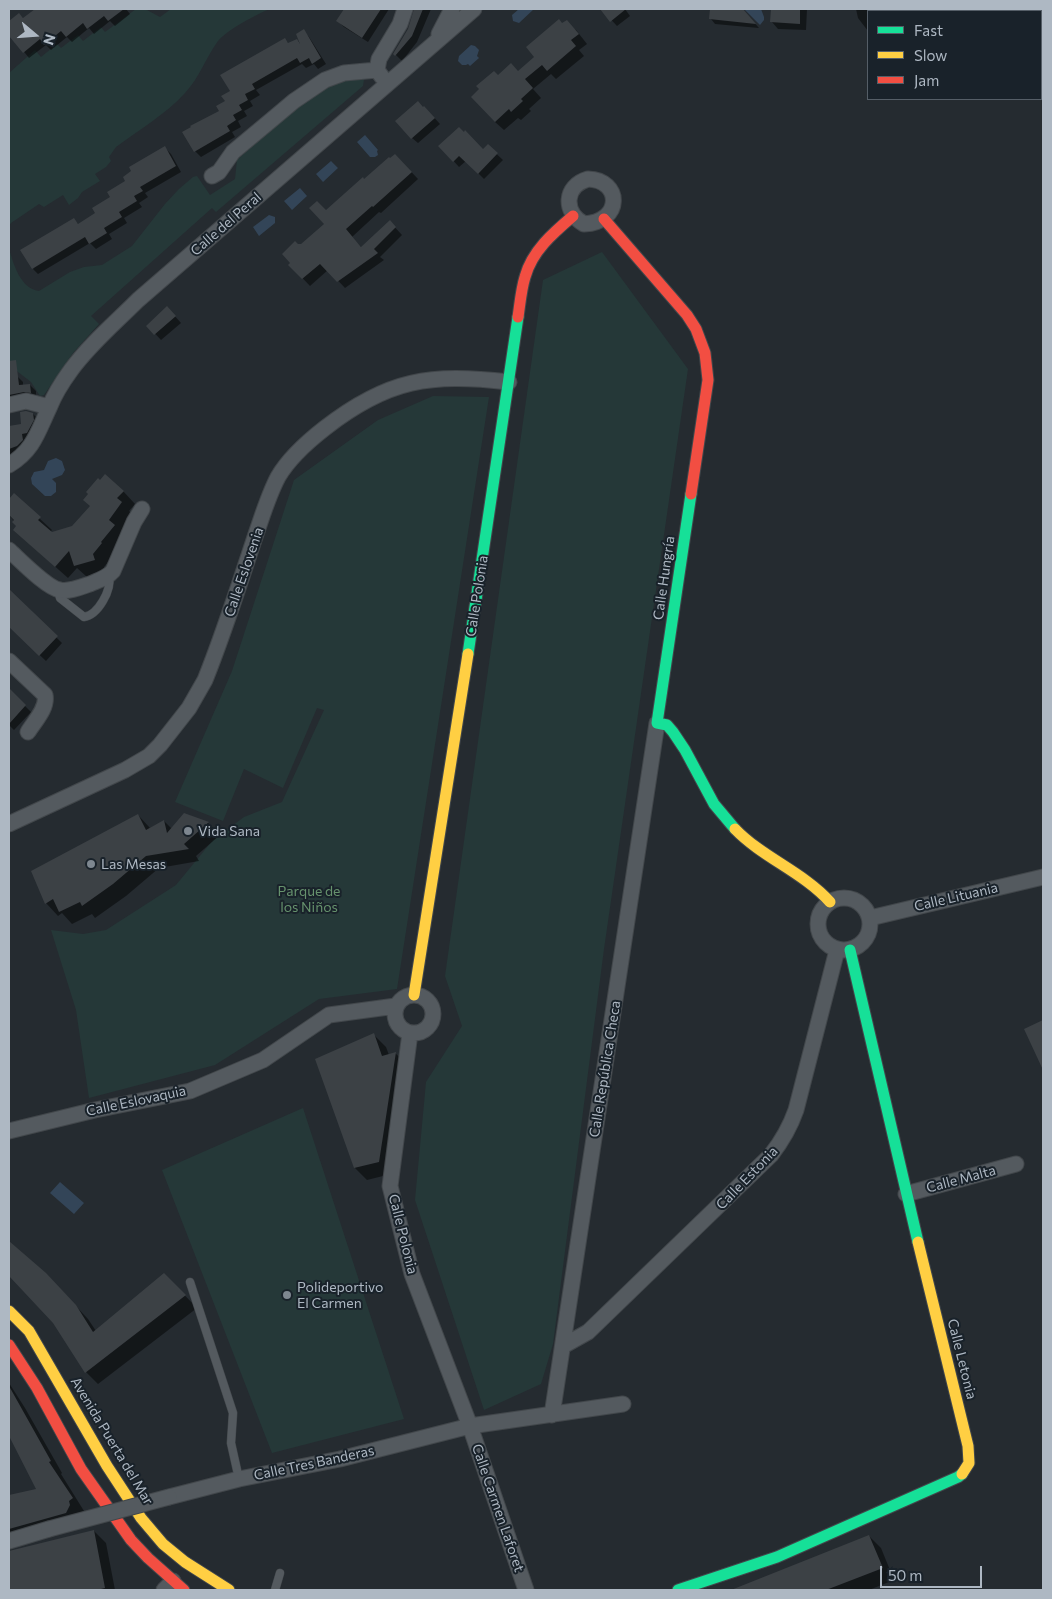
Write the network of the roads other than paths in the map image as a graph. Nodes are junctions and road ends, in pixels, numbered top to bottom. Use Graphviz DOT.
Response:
graph roads {
  1 [pos="405,9"];
  2 [pos="452,9"];
  3 [pos="474,9"];
  4 [pos="434,43"];
  5 [pos="378,70"];
  6 [pos="388,84"];
  7 [pos="212,176"];
  8 [pos="573,216"];
  9 [pos="604,219"];
  10 [pos="509,382"];
  11 [pos="9,405"];
  12 [pos="49,407"];
  13 [pos="9,465"];
  14 [pos="142,509"];
  15 [pos="9,550"];
  16 [pos="109,576"];
  17 [pos="58,590"];
  18 [pos="9,661"];
  19 [pos="657,723"];
  20 [pos="28,732"];
  21 [pos="9,824"];
  22 [pos="1043,877"];
  23 [pos="830,902"];
  24 [pos="870,918"];
  25 [pos="844,950"];
  26 [pos="414,995"];
  27 [pos="396,1006"];
  28 [pos="410,1033"];
  29 [pos="9,1131"];
  30 [pos="1016,1164"];
  31 [pos="906,1194"];
  32 [pos="190,1282"];
  33 [pos="9,1311"];
  34 [pos="9,1345"];
  35 [pos="563,1346"];
  36 [pos="623,1404"];
  37 [pos="552,1415"];
  38 [pos="470,1426"];
  39 [pos="239,1479"];
  40 [pos="9,1541"];
  41 [pos="280,1573"];
  42 [pos="173,1587"];
  43 [pos="229,1590"];
  44 [pos="275,1590"];
  45 [pos="526,1590"];
  46 [pos="678,1590"];
  1 -- 5 [label="street"];
  2 -- 4 [label="street"];
  3 -- 4 [label="street, Calle del Peral"];
  4 -- 6 [label="street, Calle del Peral"];
  5 -- 6 [label="street"];
  5 -- 7 [label="street"];
  6 -- 12 [label="street, Calle del Peral"];
  8 -- 9 [label="street"];
  8 -- 9 [label="street"];
  8 -- 10 [label="street, Calle Polonia"];
  9 -- 19 [label="street, Calle Hungría"];
  10 -- 21 [label="street, Calle Eslovenia"];
  10 -- 26 [label="street, Calle Polonia"];
  11 -- 12 [label="street"];
  12 -- 13 [label="street, Calle del Peral"];
  14 -- 16 [label="street"];
  15 -- 17 [label="street"];
  16 -- 17 [label="street"];
  16 -- 17 [label="lane"];
  18 -- 20 [label="street"];
  19 -- 23 [label="street"];
  19 -- 35 [label="street, Calle República Checa"];
  22 -- 24 [label="street, Calle Lituania"];
  23 -- 24 [label="street"];
  23 -- 25 [label="street"];
  24 -- 25 [label="street"];
  25 -- 31 [label="street, Calle Letonia"];
  25 -- 35 [label="street, Calle Estonia"];
  26 -- 27 [label="street"];
  26 -- 28 [label="street"];
  27 -- 28 [label="street"];
  27 -- 29 [label="street, Calle Eslovaquia"];
  28 -- 38 [label="street, Calle Polonia"];
  30 -- 31 [label="street, Calle Malta"];
  31 -- 46 [label="street, Calle Letonia"];
  32 -- 39 [label="lane"];
  33 -- 43 [label="street, Avenida Puerta del Mar"];
  34 -- 42 [label="street"];
  35 -- 37 [label="street, Calle República Checa"];
  36 -- 37 [label="street, Calle Tres Banderas"];
  37 -- 38 [label="street, Calle Tres Banderas"];
  38 -- 39 [label="street, Calle Tres Banderas"];
  38 -- 45 [label="street, Calle Carmen Laforet"];
  39 -- 40 [label="street, Calle Tres Banderas, bridge"];
  41 -- 44 [label="lane"];
}
